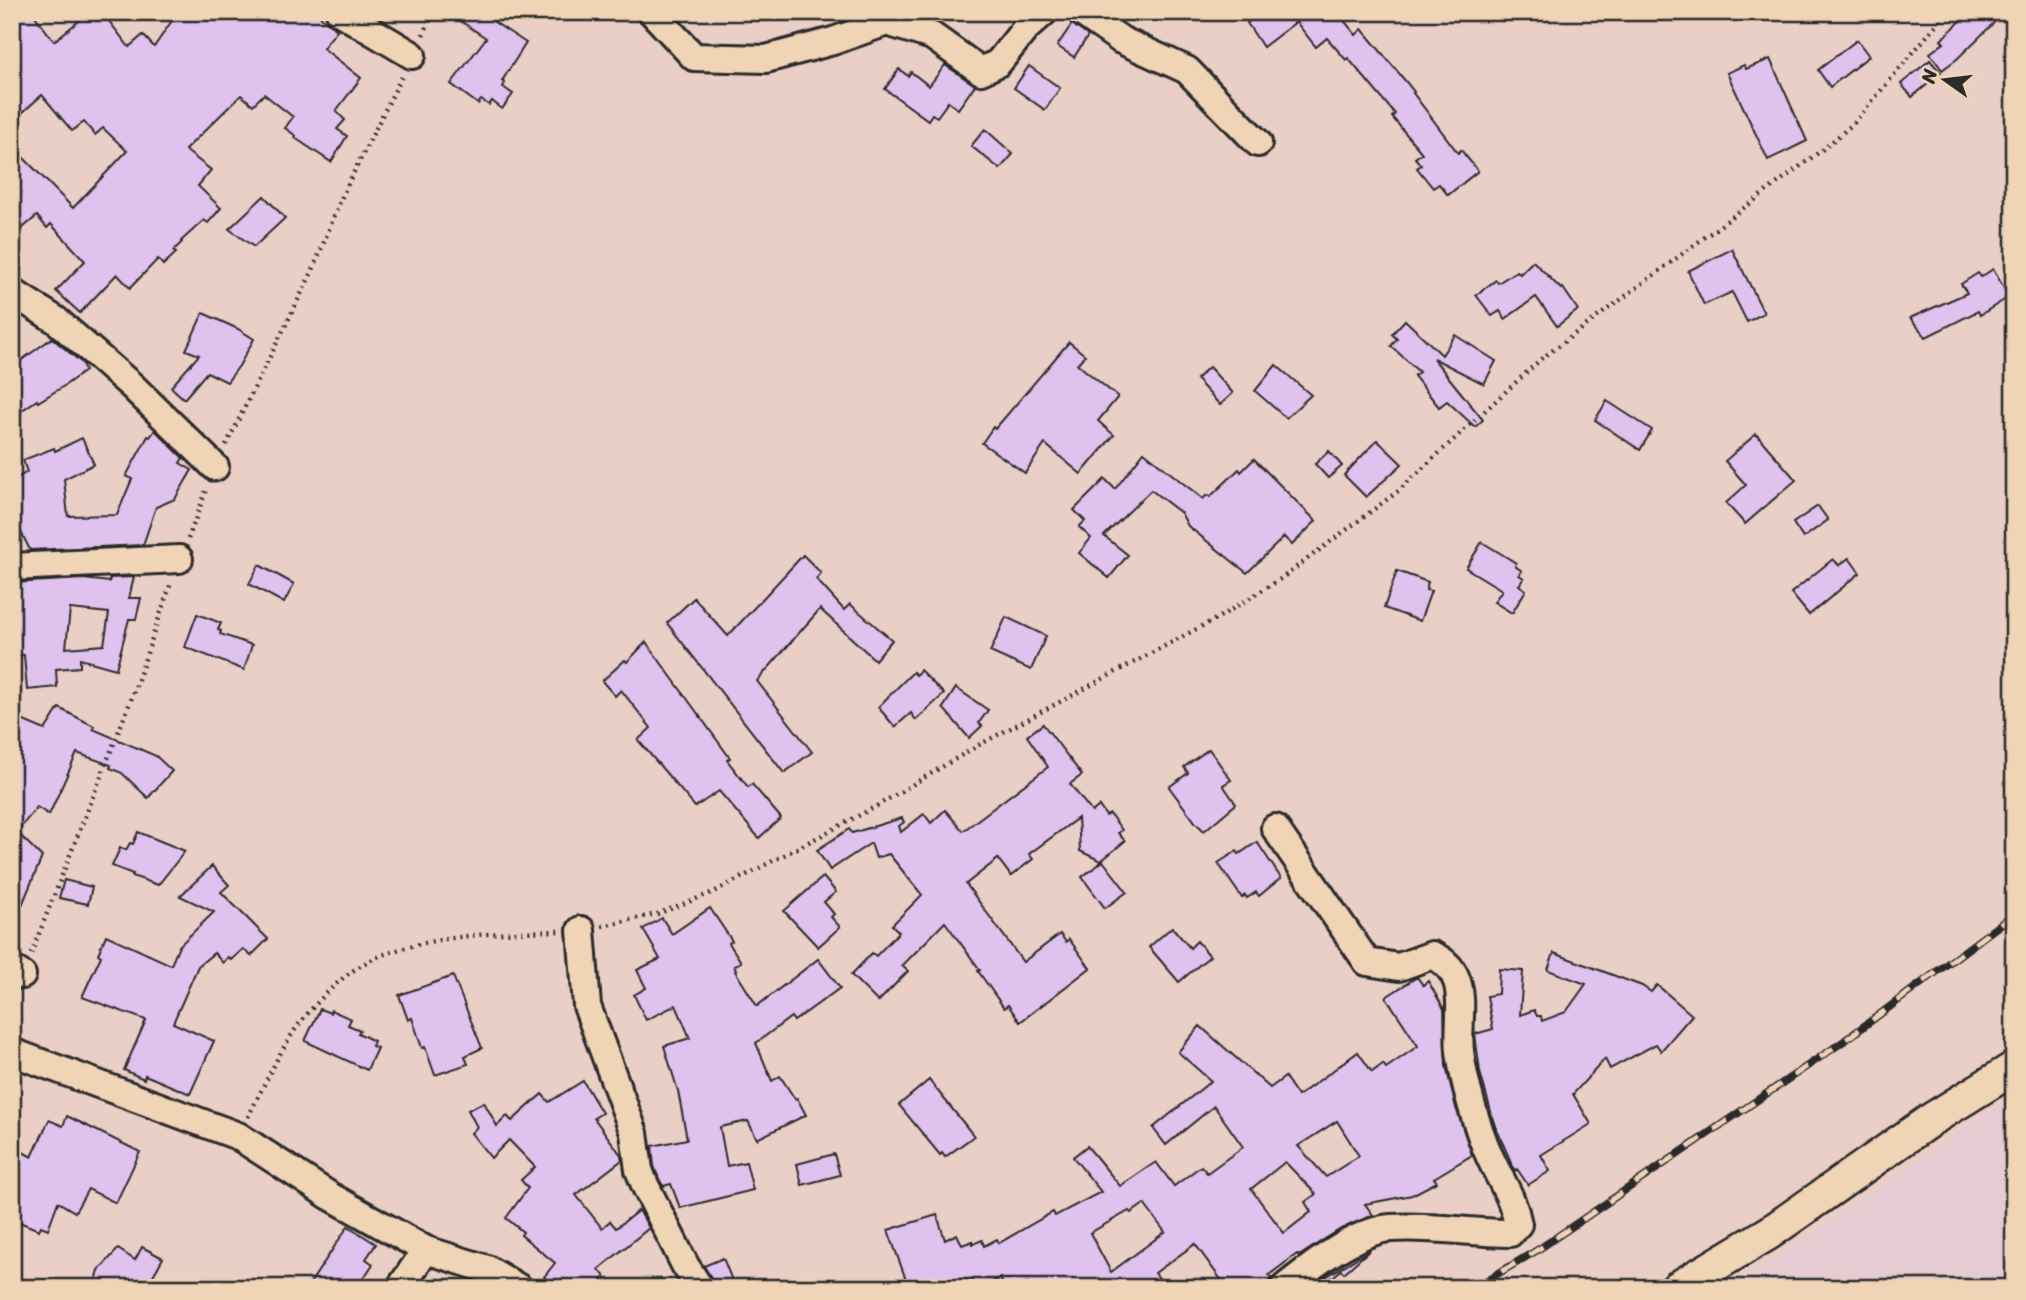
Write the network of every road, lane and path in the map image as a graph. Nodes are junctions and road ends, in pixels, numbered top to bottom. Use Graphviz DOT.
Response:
graph roads {
  1 [pos="340,12"];
  2 [pos="434,12"];
  3 [pos="652,12"];
  4 [pos="1044,12"];
  5 [pos="1081,12"];
  6 [pos="1947,12"];
  7 [pos="412,55"];
  8 [pos="1258,143"];
  9 [pos="12,292"];
  10 [pos="215,467"];
  11 [pos="179,559"];
  12 [pos="12,568"];
  13 [pos="1275,828"];
  14 [pos="581,930"];
  15 [pos="17,972"];
  16 [pos="12,1052"];
  17 [pos="2014,1068"];
  18 [pos="238,1136"];
  19 [pos="426,1250"];
  20 [pos="400,1288"];
  21 [pos="519,1288"];
  22 [pos="700,1288"];
  23 [pos="1284,1288"];
  24 [pos="1677,1288"];
  1 -- 7 [label="street"];
  2 -- 7 [label="path"];
  3 -- 4 [label="street"];
  5 -- 8 [label="street"];
  6 -- 14 [label="path"];
  7 -- 10 [label="path"];
  9 -- 10 [label="street"];
  10 -- 11 [label="path"];
  11 -- 12 [label="street"];
  11 -- 15 [label="path"];
  13 -- 23 [label="street"];
  14 -- 18 [label="path"];
  14 -- 22 [label="street"];
  16 -- 18 [label="street"];
  17 -- 24 [label="main road"];
  18 -- 19 [label="street"];
  19 -- 20 [label="street"];
  19 -- 21 [label="street"];
}
